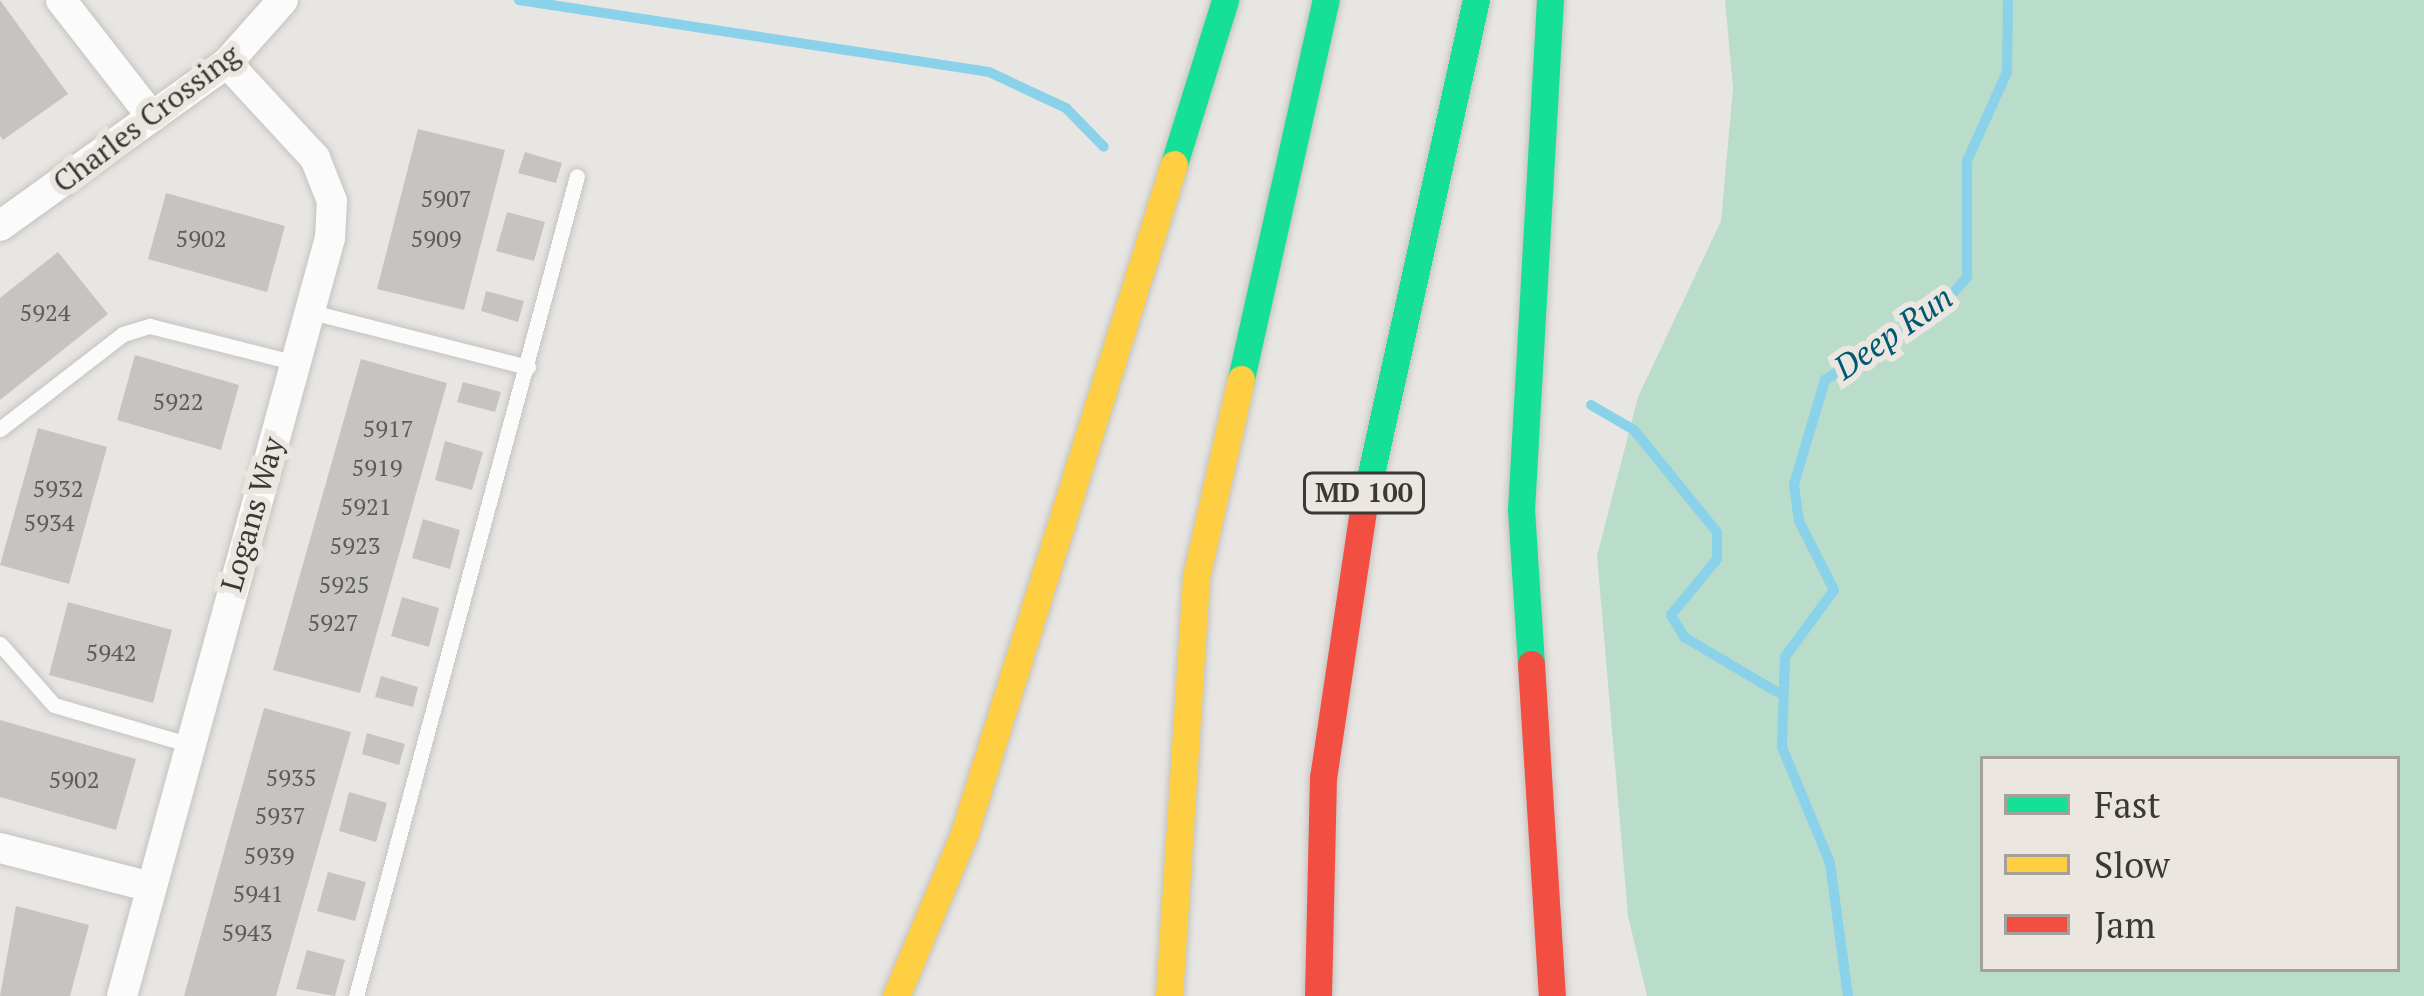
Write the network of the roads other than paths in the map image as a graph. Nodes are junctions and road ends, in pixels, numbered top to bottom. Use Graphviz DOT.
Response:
graph roads {
  1 [pos="61,0"];
  2 [pos="284,0"];
  3 [pos="1225,0"];
  4 [pos="1326,0"];
  5 [pos="1476,0"];
  6 [pos="1550,0"];
  7 [pos="227,63"];
  8 [pos="152,117"];
  9 [pos="577,176"];
  10 [pos="3,218"];
  11 [pos="312,312"];
  12 [pos="296,363"];
  13 [pos="528,368"];
  14 [pos="0,429"];
  15 [pos="0,644"];
  16 [pos="184,742"];
  17 [pos="0,848"];
  18 [pos="152,886"];
  19 [pos="122,996"];
  20 [pos="356,996"];
  21 [pos="896,996"];
  22 [pos="1168,996"];
  23 [pos="1318,996"];
  24 [pos="1552,996"];
  1 -- 8 [label="street"];
  2 -- 7 [label="street, Charles Crossing"];
  3 -- 21 [label="highway"];
  4 -- 22 [label="highway"];
  5 -- 23 [label="highway, MD 100"];
  6 -- 24 [label="highway"];
  7 -- 8 [label="street, Charles Crossing"];
  7 -- 11 [label="street, Logans Way"];
  8 -- 10 [label="street, Charles Crossing"];
  9 -- 13 [label="lane"];
  11 -- 12 [label="street, Logans Way"];
  11 -- 13 [label="lane"];
  12 -- 14 [label="lane"];
  12 -- 16 [label="street, Logans Way"];
  13 -- 20 [label="lane"];
  15 -- 16 [label="lane"];
  16 -- 18 [label="street, Logans Way"];
  17 -- 18 [label="street"];
  18 -- 19 [label="street, Logans Way"];
}
